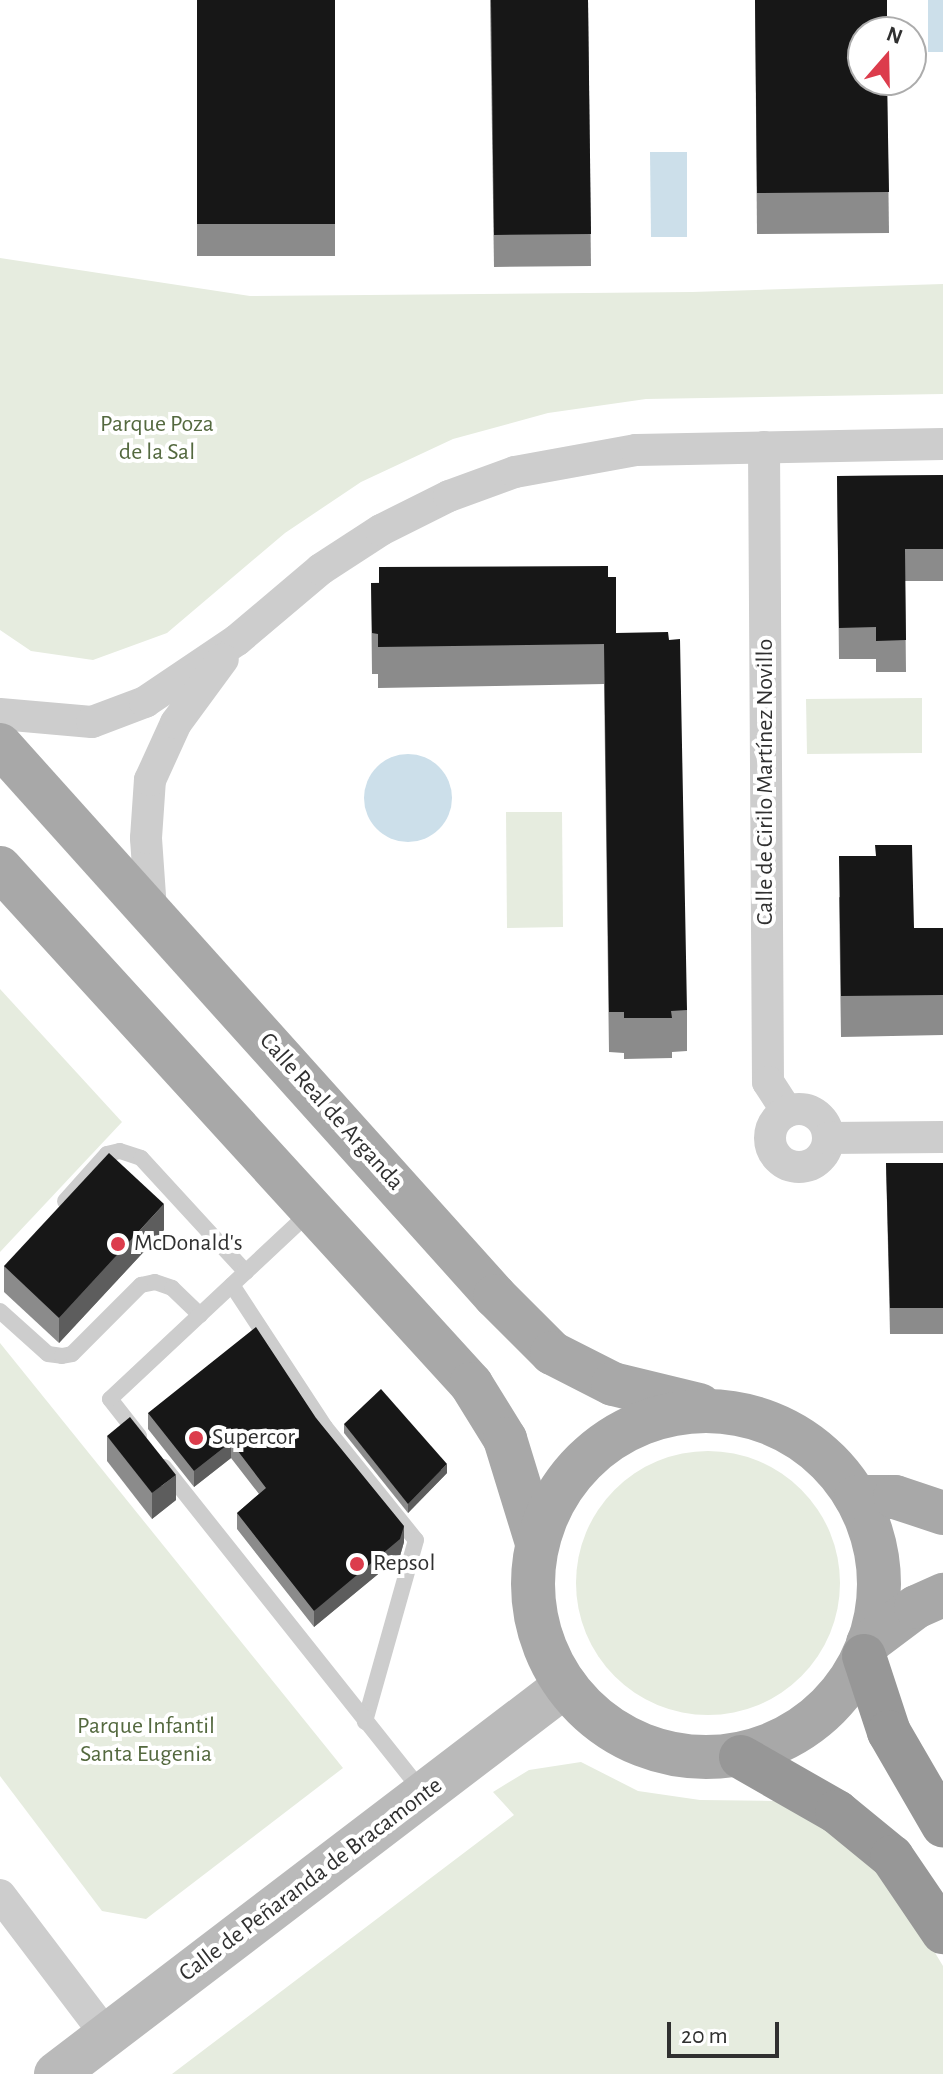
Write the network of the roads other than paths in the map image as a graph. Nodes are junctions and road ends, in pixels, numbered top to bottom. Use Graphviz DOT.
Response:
graph roads {
  1 [pos="943,444"];
  2 [pos="764,447"];
  3 [pos="237,640"];
  4 [pos="0,714"];
  5 [pos="0,745"];
  6 [pos="0,868"];
  7 [pos="151,910"];
  8 [pos="787,1111"];
  9 [pos="943,1137"];
  10 [pos="828,1138"];
  11 [pos="312,1209"];
  12 [pos="48,1221"];
  13 [pos="246,1272"];
  14 [pos="232,1285"];
  15 [pos="0,1311"];
  16 [pos="200,1315"];
  17 [pos="709,1408"];
  18 [pos="856,1497"];
  19 [pos="943,1513"];
  20 [pos="536,1540"];
  21 [pos="943,1595"];
  22 [pos="866,1649"];
  23 [pos="566,1685"];
  24 [pos="365,1722"];
  25 [pos="741,1757"];
  26 [pos="424,1794"];
  27 [pos="943,1825"];
  28 [pos="0,1895"];
  29 [pos="943,1932"];
  30 [pos="107,2036"];
  31 [pos="56,2074"];
  1 -- 2 [label="street"];
  2 -- 3 [label="street"];
  2 -- 8 [label="street, Calle de Cirilo Martínez Novillo"];
  3 -- 4 [label="street"];
  3 -- 7 [label="street"];
  5 -- 7 [label="main road, Calle Real de Arganda"];
  6 -- 11 [label="main road"];
  7 -- 17 [label="main road, Calle Real de Arganda"];
  8 -- 10 [label="street"];
  8 -- 10 [label="street"];
  9 -- 10 [label="street"];
  11 -- 13 [label="lane"];
  11 -- 20 [label="main road"];
  12 -- 13 [label="lane"];
  13 -- 14 [label="lane"];
  14 -- 16 [label="lane"];
  14 -- 24 [label="lane"];
  15 -- 16 [label="lane"];
  16 -- 24 [label="lane"];
  17 -- 18 [label="main road"];
  17 -- 20 [label="main road"];
  18 -- 19 [label="main road"];
  18 -- 22 [label="main road"];
  20 -- 23 [label="main road"];
  21 -- 22 [label="main road"];
  22 -- 25 [label="main road"];
  22 -- 27 [label="highway"];
  23 -- 25 [label="main road"];
  23 -- 26 [label="main road, Calle de Peñaranda de Bracamonte"];
  24 -- 26 [label="lane"];
  25 -- 29 [label="highway"];
  26 -- 30 [label="main road, Calle de Peñaranda de Bracamonte"];
  28 -- 30 [label="street"];
  30 -- 31 [label="main road, Calle de Peñaranda de Bracamonte"];
}
